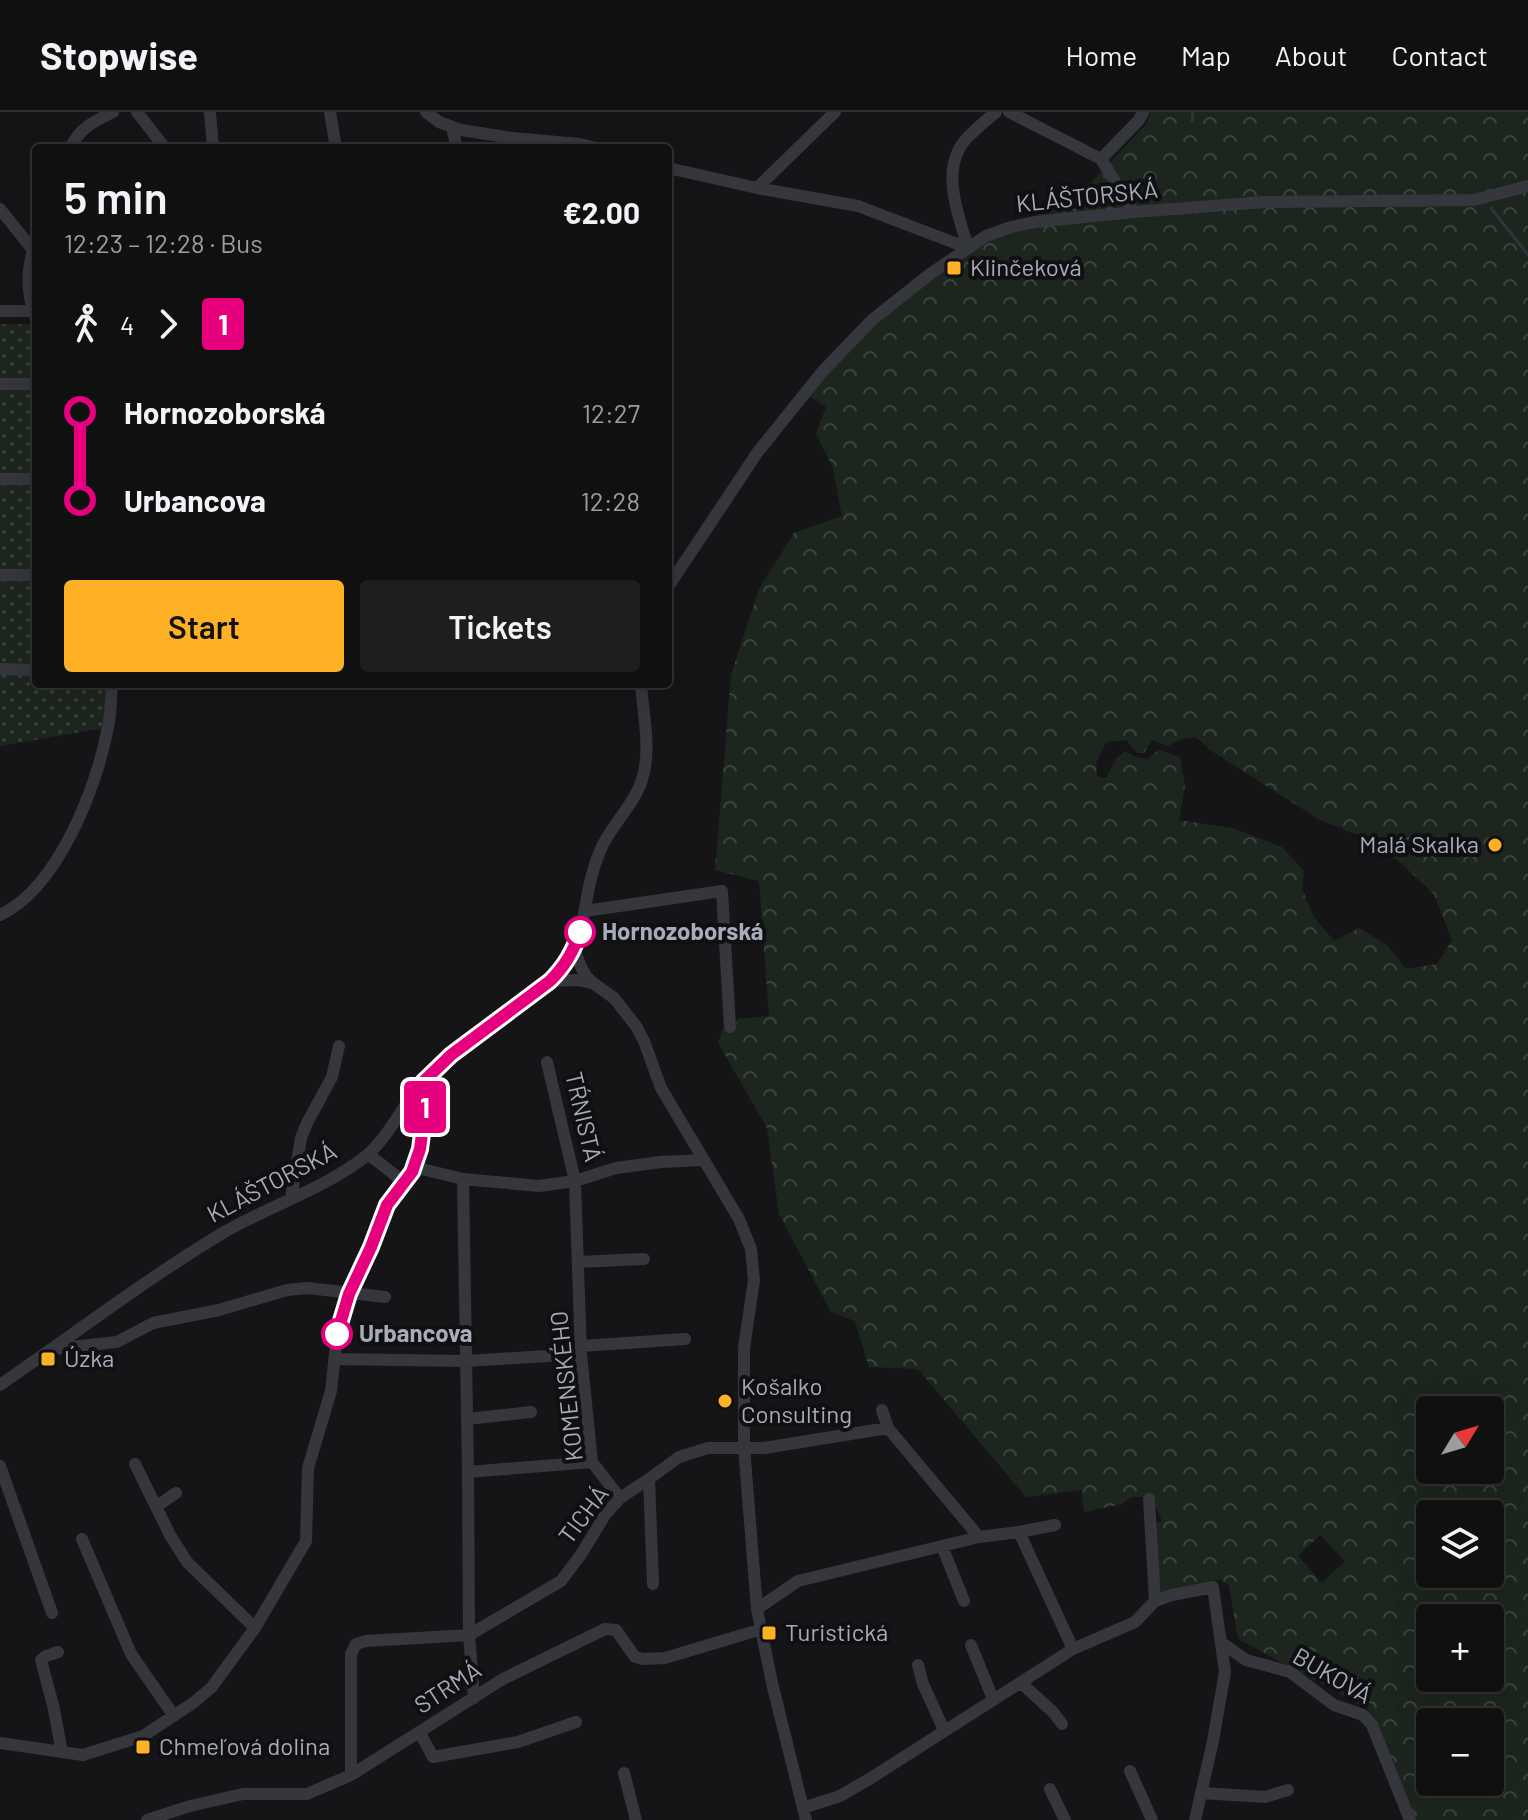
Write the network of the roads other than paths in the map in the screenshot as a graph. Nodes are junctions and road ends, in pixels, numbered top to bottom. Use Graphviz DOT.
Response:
graph roads {
  1 [pos="113,112"];
  2 [pos="137,112"];
  3 [pos="210,112"];
  4 [pos="330,112"];
  5 [pos="426,112"];
  6 [pos="835,112"];
  7 [pos="996,112"];
  8 [pos="1009,112"];
  9 [pos="1143,112"];
  10 [pos="452,128"];
  11 [pos="512,138"];
  12 [pos="72,144"];
  13 [pos="162,144"];
  14 [pos="213,144"];
  15 [pos="335,144"];
  16 [pos="456,144"];
  17 [pos="518,144"];
  18 [pos="580,144"];
  19 [pos="1101,159"];
  20 [pos="672,169"];
  21 [pos="1528,186"];
  22 [pos="757,188"];
  23 [pos="0,209"];
  24 [pos="1134,212"];
  25 [pos="32,244"];
  26 [pos="968,248"];
  27 [pos="32,256"];
  28 [pos="32,307"];
  29 [pos="0,311"];
  30 [pos="32,316"];
  31 [pos="0,384"];
  32 [pos="32,384"];
  33 [pos="0,479"];
  34 [pos="32,479"];
  35 [pos="0,575"];
  36 [pos="32,575"];
  37 [pos="672,581"];
  38 [pos="0,669"];
  39 [pos="32,670"];
  40 [pos="112,688"];
  41 [pos="641,688"];
  42 [pos="585,911"];
  43 [pos="0,915"];
  44 [pos="574,948"];
  45 [pos="550,981"];
  46 [pos="593,983"];
  47 [pos="730,1027"];
  48 [pos="339,1046"];
  49 [pos="547,1062"];
  50 [pos="423,1082"];
  51 [pos="368,1154"];
  52 [pos="703,1160"];
  53 [pos="412,1172"];
  54 [pos="463,1179"];
  55 [pos="575,1181"];
  56 [pos="403,1184"];
  57 [pos="291,1198"];
  58 [pos="644,1259"];
  59 [pos="578,1262"];
  60 [pos="349,1294"];
  61 [pos="385,1297"];
  62 [pos="685,1339"];
  63 [pos="50,1349"];
  64 [pos="581,1350"];
  65 [pos="334,1359"];
  66 [pos="466,1361"];
  67 [pos="0,1385"];
  68 [pos="882,1410"];
  69 [pos="531,1412"];
  70 [pos="467,1419"];
  71 [pos="888,1428"];
  72 [pos="744,1447"];
  73 [pos="592,1462"];
  74 [pos="135,1464"];
  75 [pos="0,1466"];
  76 [pos="468,1472"];
  77 [pos="649,1479"];
  78 [pos="176,1493"];
  79 [pos="620,1498"];
  80 [pos="1149,1499"];
  81 [pos="157,1506"];
  82 [pos="1055,1525"];
  83 [pos="1019,1532"];
  84 [pos="979,1537"];
  85 [pos="82,1539"];
  86 [pos="942,1546"];
  87 [pos="653,1584"];
  88 [pos="964,1601"];
  89 [pos="1155,1601"];
  90 [pos="757,1609"];
  91 [pos="52,1613"];
  92 [pos="255,1628"];
  93 [pos="762,1629"];
  94 [pos="469,1635"];
  95 [pos="1222,1643"];
  96 [pos="971,1645"];
  97 [pos="1073,1649"];
  98 [pos="58,1652"];
  99 [pos="918,1665"];
  100 [pos="1021,1683"];
  101 [pos="474,1698"];
  102 [pos="993,1699"];
  103 [pos="174,1716"];
  104 [pos="576,1722"];
  105 [pos="1062,1724"];
  106 [pos="944,1730"];
  107 [pos="420,1733"];
  108 [pos="0,1743"];
  109 [pos="62,1752"];
  110 [pos="1130,1771"];
  111 [pos="624,1773"];
  112 [pos="351,1775"];
  113 [pos="1050,1789"];
  114 [pos="1288,1790"];
  115 [pos="1201,1793"];
  116 [pos="804,1816"];
  117 [pos="147,1820"];
  118 [pos="636,1820"];
  119 [pos="1065,1820"];
  120 [pos="1152,1820"];
  121 [pos="1195,1820"];
  122 [pos="1410,1820"];
  1 -- 12 [label="street"];
  2 -- 13 [label="street"];
  3 -- 14 [label="street"];
  4 -- 15 [label="street"];
  5 -- 10 [label="street"];
  6 -- 22 [label="street"];
  7 -- 26 [label="street"];
  8 -- 19 [label="street"];
  9 -- 19 [label="street"];
  10 -- 11 [label="street"];
  10 -- 16 [label="street"];
  11 -- 17 [label="street"];
  11 -- 18 [label="street"];
  19 -- 24 [label="street"];
  20 -- 22 [label="street"];
  21 -- 24 [label="street, KLÁŠTORSKÁ"];
  22 -- 26 [label="street"];
  23 -- 25 [label="street"];
  24 -- 26 [label="street, KLÁŠTORSKÁ"];
  26 -- 37 [label="street, KLÁŠTORSKÁ"];
  27 -- 28 [label="street"];
  29 -- 30 [label="street"];
  31 -- 32 [label="street"];
  33 -- 34 [label="street"];
  35 -- 36 [label="street"];
  38 -- 39 [label="street"];
  40 -- 43 [label="street"];
  41 -- 42 [label="street, KLÁŠTORSKÁ"];
  42 -- 44 [label="street, KLÁŠTORSKÁ"];
  42 -- 47 [label="street"];
  44 -- 45 [label="street, KLÁŠTORSKÁ"];
  44 -- 46 [label="street"];
  45 -- 46 [label="street"];
  45 -- 50 [label="street, KLÁŠTORSKÁ"];
  46 -- 52 [label="street"];
  48 -- 57 [label="street"];
  49 -- 55 [label="street, TŔNISTÁ"];
  50 -- 51 [label="street, KLÁŠTORSKÁ"];
  50 -- 53 [label="street"];
  51 -- 56 [label="street"];
  51 -- 57 [label="street, KLÁŠTORSKÁ"];
  52 -- 55 [label="street, TŔNISTÁ"];
  52 -- 72 [label="street"];
  53 -- 54 [label="street, TŔNISTÁ"];
  53 -- 56 [label="street"];
  54 -- 55 [label="street, TŔNISTÁ"];
  54 -- 66 [label="street"];
  55 -- 59 [label="street, KOMENSKÉHO"];
  56 -- 60 [label="street"];
  57 -- 63 [label="street, KLÁŠTORSKÁ"];
  58 -- 59 [label="street"];
  59 -- 64 [label="street, KOMENSKÉHO"];
  60 -- 61 [label="street"];
  60 -- 63 [label="street"];
  60 -- 65 [label="street"];
  62 -- 64 [label="street"];
  63 -- 67 [label="street, KLÁŠTORSKÁ"];
  64 -- 66 [label="street"];
  64 -- 73 [label="street, KOMENSKÉHO"];
  65 -- 66 [label="street"];
  65 -- 92 [label="street"];
  66 -- 70 [label="street"];
  68 -- 71 [label="street"];
  69 -- 70 [label="street"];
  70 -- 76 [label="street"];
  71 -- 72 [label="street, TICHÁ"];
  71 -- 84 [label="street"];
  72 -- 77 [label="street, TICHÁ"];
  72 -- 90 [label="street"];
  73 -- 76 [label="street"];
  73 -- 79 [label="street, KOMENSKÉHO"];
  74 -- 81 [label="street"];
  75 -- 91 [label="street"];
  76 -- 94 [label="street"];
  77 -- 79 [label="street, TICHÁ"];
  77 -- 87 [label="street"];
  78 -- 81 [label="street"];
  79 -- 94 [label="street, TICHÁ"];
  80 -- 89 [label="street"];
  81 -- 92 [label="street"];
  82 -- 83 [label="street"];
  83 -- 84 [label="street"];
  83 -- 97 [label="street"];
  84 -- 86 [label="street"];
  85 -- 103 [label="street"];
  86 -- 88 [label="street"];
  86 -- 90 [label="street"];
  89 -- 95 [label="street"];
  89 -- 97 [label="street"];
  90 -- 93 [label="street"];
  92 -- 103 [label="street"];
  93 -- 101 [label="street, STRMÁ"];
  93 -- 116 [label="street"];
  94 -- 101 [label="street"];
  94 -- 112 [label="street"];
  95 -- 115 [label="street"];
  95 -- 122 [label="street, BUKOVÁ"];
  96 -- 102 [label="street"];
  97 -- 100 [label="street"];
  98 -- 109 [label="street"];
  99 -- 106 [label="street"];
  100 -- 102 [label="street"];
  100 -- 105 [label="street"];
  101 -- 107 [label="street, STRMÁ"];
  102 -- 106 [label="street"];
  103 -- 109 [label="street"];
  104 -- 107 [label="street"];
  106 -- 116 [label="street"];
  107 -- 112 [label="street, STRMÁ"];
  108 -- 109 [label="street"];
  110 -- 120 [label="street"];
  111 -- 118 [label="street"];
  112 -- 117 [label="street, STRMÁ"];
  113 -- 119 [label="street"];
  114 -- 115 [label="street"];
  115 -- 121 [label="street"];
}
